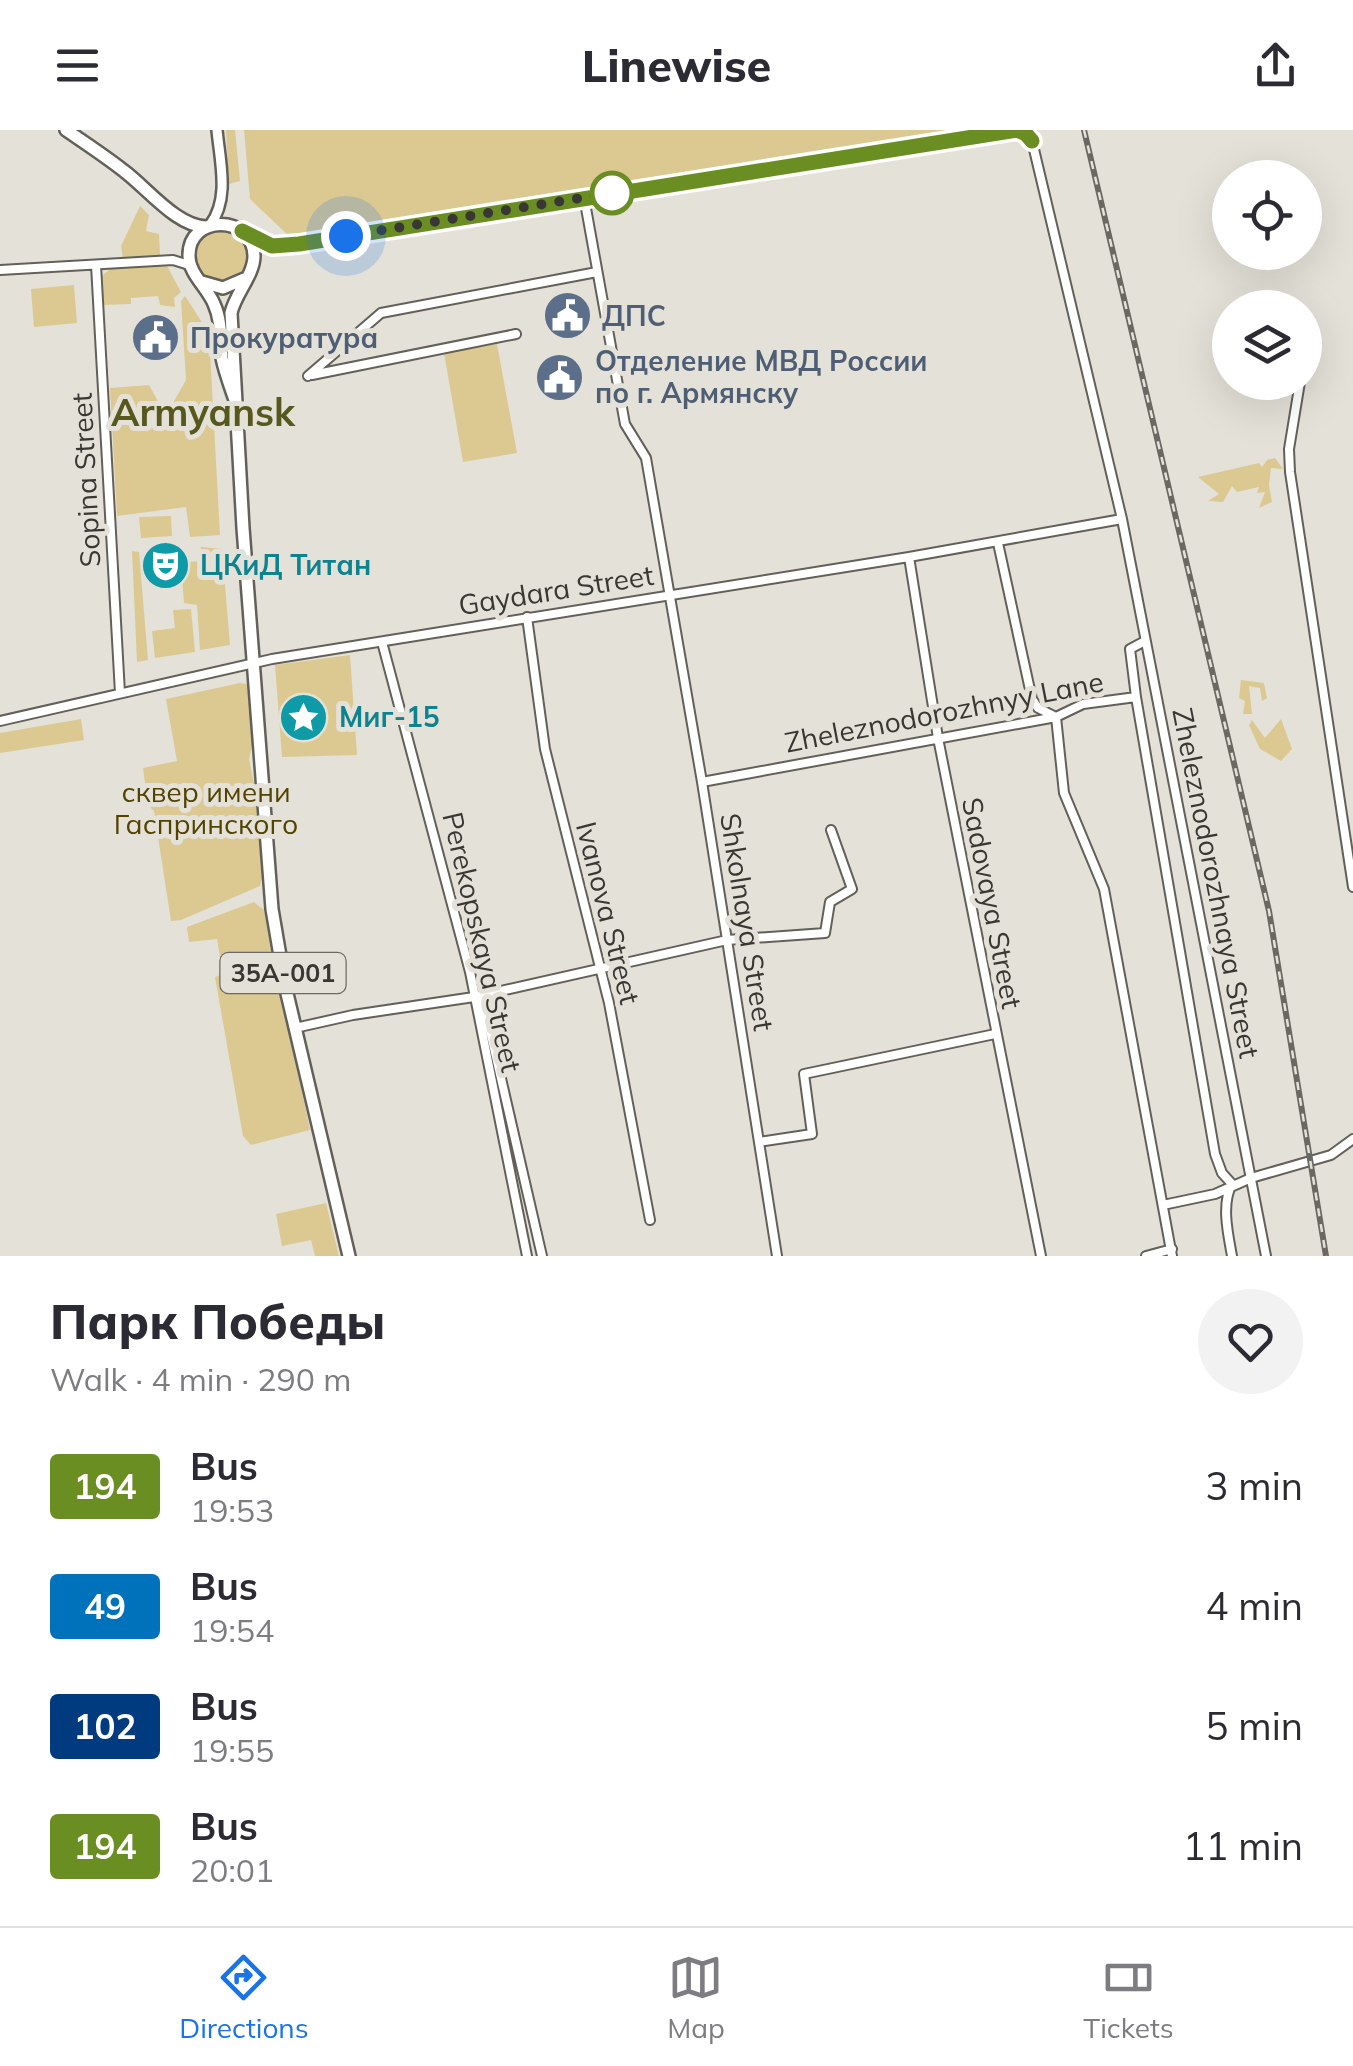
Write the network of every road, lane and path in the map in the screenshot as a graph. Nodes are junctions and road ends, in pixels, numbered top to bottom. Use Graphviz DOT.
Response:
graph roads {
  1 [pos="66,130"];
  2 [pos="218,130"];
  3 [pos="584,197"];
  4 [pos="222,198"];
  5 [pos="178,216"];
  6 [pos="209,226"];
  7 [pos="238,228"];
  8 [pos="286,245"];
  9 [pos="190,246"];
  10 [pos="174,260"];
  11 [pos="253,263"];
  12 [pos="96,265"];
  13 [pos="191,268"];
  14 [pos="0,270"];
  15 [pos="597,272"];
  16 [pos="244,279"];
  17 [pos="202,282"];
  18 [pos="516,334"];
  19 [pos="1297,400"];
  20 [pos="236,403"];
  21 [pos="1122,519"];
  22 [pos="998,543"];
  23 [pos="909,558"];
  24 [pos="668,595"];
  25 [pos="527,617"];
  26 [pos="1145,641"];
  27 [pos="382,642"];
  28 [pos="255,662"];
  29 [pos="120,694"];
  30 [pos="1136,697"];
  31 [pos="1056,717"];
  32 [pos="0,721"];
  33 [pos="938,738"];
  34 [pos="702,782"];
  35 [pos="831,830"];
  36 [pos="1353,887"];
  37 [pos="727,940"];
  38 [pos="598,968"];
  39 [pos="478,996"];
  40 [pos="295,1028"];
  41 [pos="994,1034"];
  42 [pos="1353,1139"];
  43 [pos="758,1142"];
  44 [pos="1250,1178"];
  45 [pos="1232,1184"];
  46 [pos="1163,1205"];
  47 [pos="650,1220"];
  48 [pos="1172,1252"];
  49 [pos="349,1256"];
  50 [pos="527,1256"];
  51 [pos="542,1256"];
  52 [pos="777,1256"];
  53 [pos="1041,1256"];
  54 [pos="1146,1256"];
  55 [pos="1232,1256"];
  56 [pos="1266,1256"];
  1 -- 5 [label="highway"];
  2 -- 4 [label="main road"];
  3 -- 8 [label="street"];
  3 -- 15 [label="street, Shkolnaya Street"];
  3 -- 21 [label="street, Zheleznodorozhnaya Street"];
  4 -- 6 [label="main road"];
  4 -- 7 [label="main road"];
  5 -- 6 [label="highway"];
  5 -- 9 [label="highway"];
  6 -- 7 [label="highway"];
  6 -- 9 [label="highway"];
  7 -- 8 [label="street"];
  7 -- 11 [label="highway"];
  8 -- 11 [label="street"];
  9 -- 10 [label="street"];
  9 -- 13 [label="highway"];
  10 -- 12 [label="street"];
  10 -- 13 [label="street"];
  11 -- 16 [label="highway, 35А-001"];
  12 -- 14 [label="street"];
  12 -- 29 [label="street, Sopina Street"];
  13 -- 17 [label="highway, 35А-001"];
  15 -- 18 [label="street"];
  15 -- 24 [label="street, Shkolnaya Street"];
  16 -- 17 [label="highway"];
  16 -- 20 [label="highway, 35А-001"];
  17 -- 20 [label="highway, 35А-001"];
  19 -- 36 [label="street"];
  20 -- 28 [label="highway, 35А-001"];
  21 -- 22 [label="street, Gaydara Street"];
  21 -- 26 [label="street, Zheleznodorozhnaya Street"];
  22 -- 23 [label="street, Gaydara Street"];
  22 -- 31 [label="street"];
  23 -- 24 [label="street, Gaydara Street"];
  23 -- 33 [label="street, Sadovaya Street"];
  24 -- 25 [label="street, Gaydara Street"];
  24 -- 34 [label="street, Shkolnaya Street"];
  25 -- 27 [label="street, Gaydara Street"];
  25 -- 38 [label="street, Ivanova Street"];
  26 -- 30 [label="street"];
  26 -- 44 [label="street, Zheleznodorozhnaya Street"];
  27 -- 28 [label="street, Gaydara Street"];
  27 -- 39 [label="street, Perekopskaya Street"];
  28 -- 29 [label="street, Gaydara Street"];
  28 -- 40 [label="highway, 35А-001"];
  29 -- 32 [label="street, Gaydara Street"];
  30 -- 31 [label="street, Zheleznodorozhnyy Lane"];
  30 -- 45 [label="street"];
  31 -- 33 [label="street, Zheleznodorozhnyy Lane"];
  31 -- 46 [label="street"];
  33 -- 34 [label="street, Zheleznodorozhnyy Lane"];
  33 -- 41 [label="street, Sadovaya Street"];
  34 -- 37 [label="street, Shkolnaya Street"];
  35 -- 37 [label="street"];
  37 -- 38 [label="street"];
  37 -- 43 [label="street, Shkolnaya Street"];
  38 -- 39 [label="street"];
  38 -- 47 [label="street, Ivanova Street"];
  39 -- 40 [label="street"];
  39 -- 50 [label="street, Perekopskaya Street"];
  39 -- 51 [label="street"];
  40 -- 49 [label="highway, 35А-001"];
  41 -- 43 [label="street"];
  41 -- 53 [label="street, Sadovaya Street"];
  42 -- 44 [label="street"];
  43 -- 52 [label="street, Shkolnaya Street"];
  44 -- 45 [label="street"];
  44 -- 56 [label="street, Zheleznodorozhnaya Street"];
  45 -- 46 [label="street"];
  45 -- 55 [label="street"];
  46 -- 48 [label="street"];
  48 -- 54 [label="street"];
}
